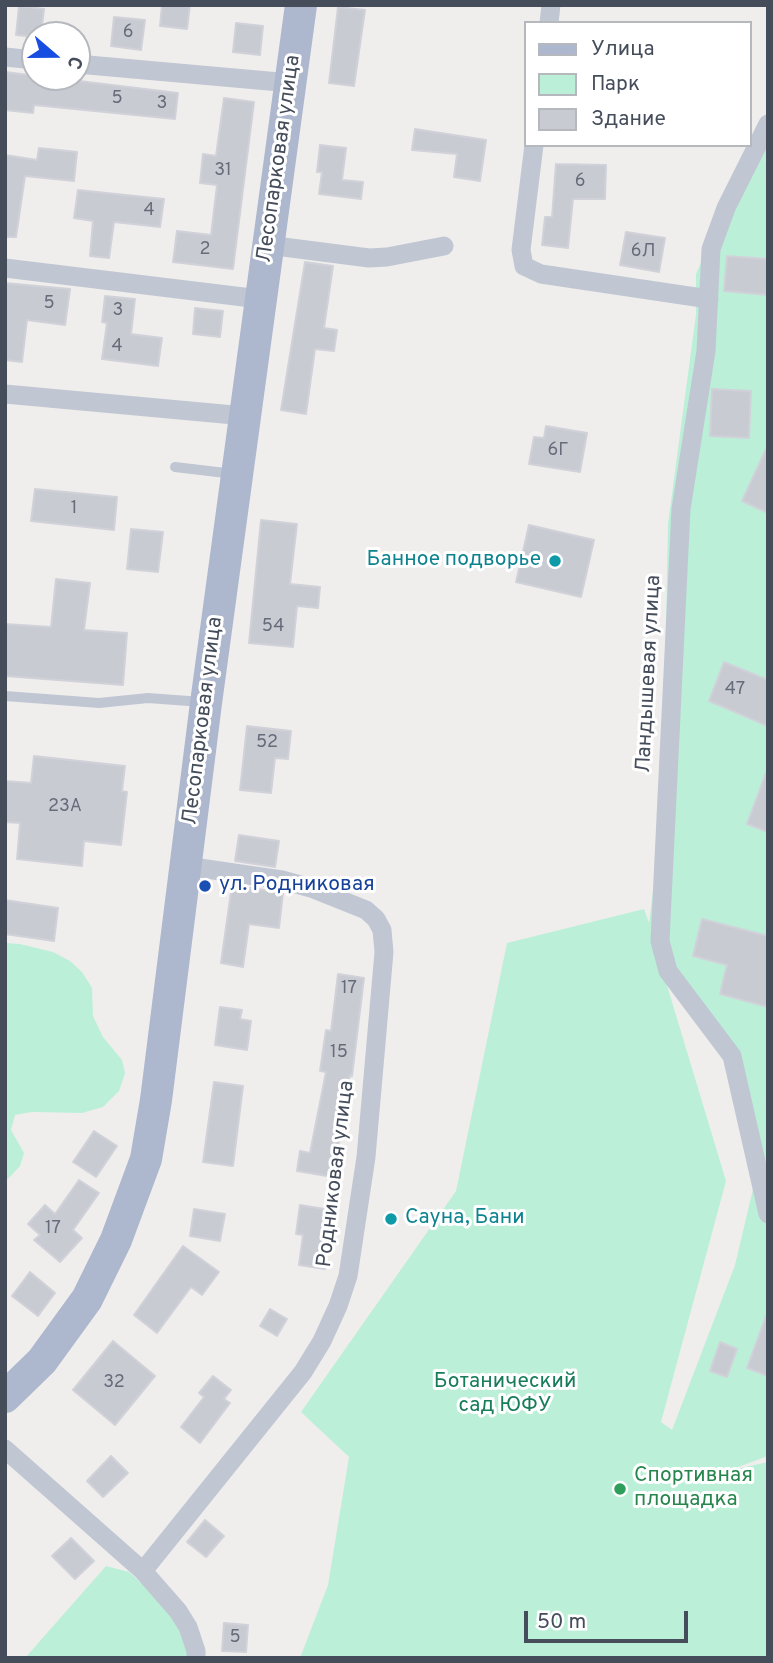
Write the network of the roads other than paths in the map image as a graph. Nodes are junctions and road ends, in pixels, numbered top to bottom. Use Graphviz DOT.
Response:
graph roads {
  1 [pos="301,5"];
  2 [pos="91,65"];
  3 [pos="291,83"];
  4 [pos="768,124"];
  5 [pos="534,147"];
  6 [pos="268,245"];
  7 [pos="444,246"];
  8 [pos="5,268"];
  9 [pos="260,299"];
  10 [pos="709,299"];
  11 [pos="5,394"];
  12 [pos="245,416"];
  13 [pos="175,467"];
  14 [pos="238,475"];
  15 [pos="5,696"];
  16 [pos="206,703"];
  17 [pos="186,866"];
  18 [pos="768,1214"];
  19 [pos="5,1397"];
  20 [pos="5,1448"];
  21 [pos="143,1572"];
  22 [pos="195,1658"];
  1 -- 3 [label="main road, Лесопарковая улица"];
  2 -- 3 [label="street"];
  3 -- 6 [label="main road, Лесопарковая улица"];
  4 -- 10 [label="street, Ландышевая улица"];
  5 -- 10 [label="street"];
  6 -- 7 [label="street"];
  6 -- 9 [label="main road, Лесопарковая улица"];
  8 -- 9 [label="street"];
  9 -- 12 [label="main road, Лесопарковая улица"];
  10 -- 18 [label="street, Ландышевая улица"];
  11 -- 12 [label="street"];
  12 -- 14 [label="main road, Лесопарковая улица"];
  13 -- 14 [label="lane"];
  14 -- 16 [label="main road, Лесопарковая улица"];
  15 -- 16 [label="lane"];
  16 -- 17 [label="main road, Лесопарковая улица"];
  17 -- 19 [label="main road, Лесопарковая улица"];
  17 -- 21 [label="street, Родниковая улица"];
  20 -- 21 [label="street"];
  21 -- 22 [label="street"];
}
